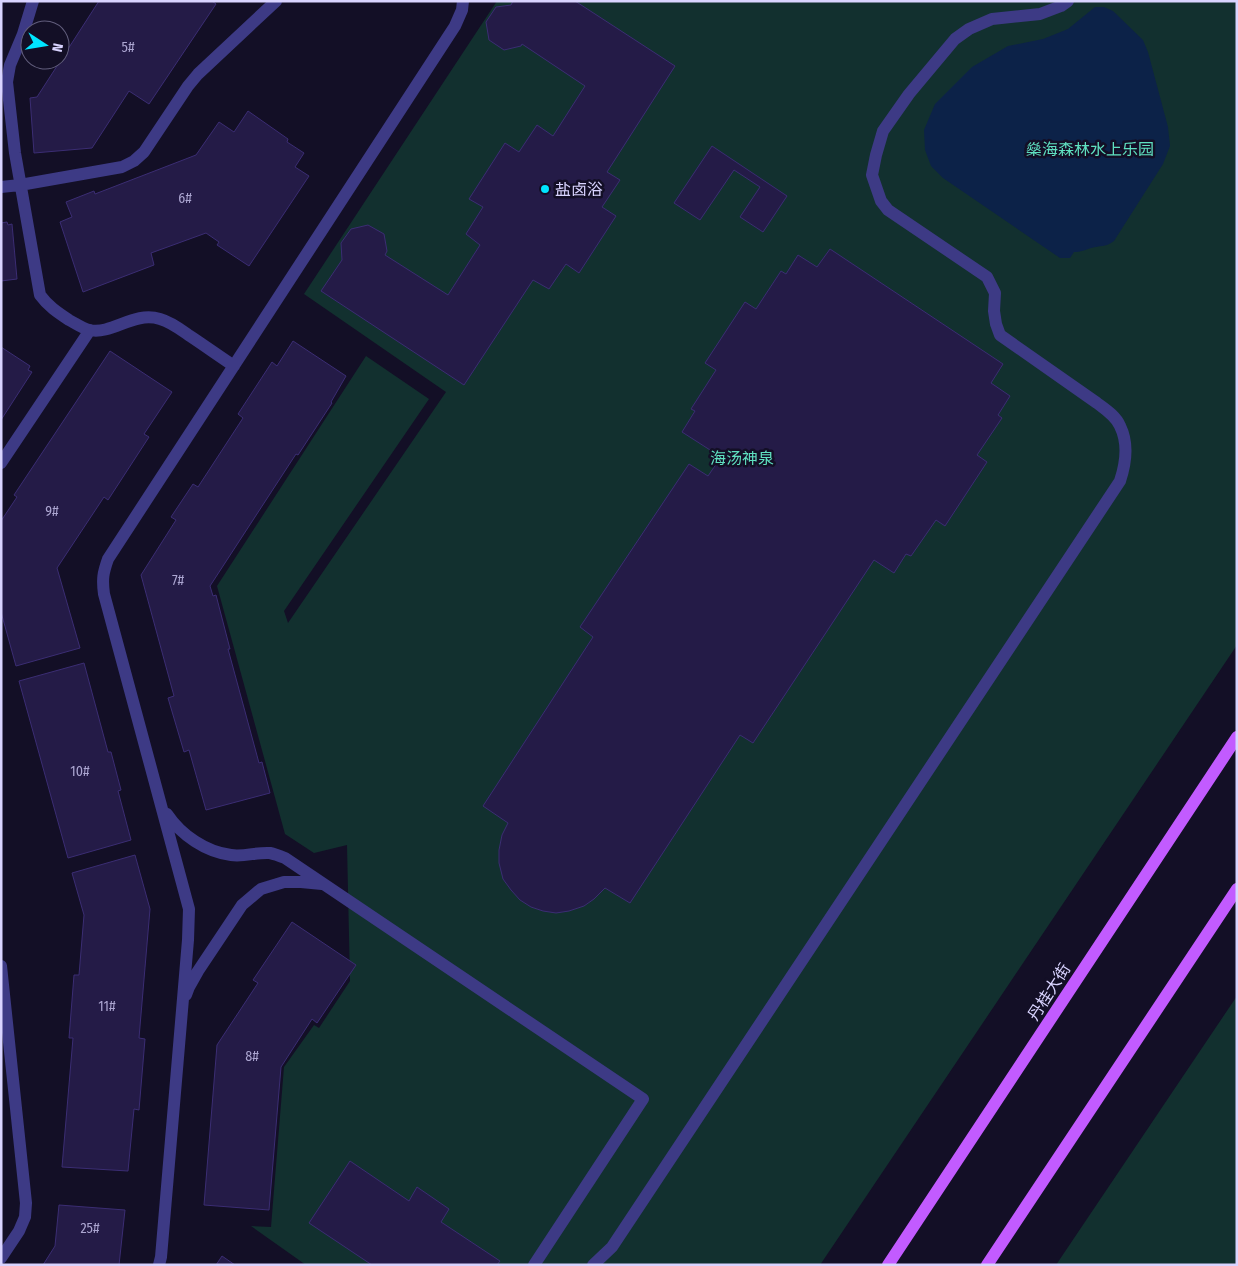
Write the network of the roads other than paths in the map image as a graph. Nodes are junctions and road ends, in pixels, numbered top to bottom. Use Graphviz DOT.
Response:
graph roads {
  1 [pos="33,1"];
  2 [pos="276,1"];
  3 [pos="463,1"];
  4 [pos="1068,1"];
  5 [pos="20,185"];
  6 [pos="1,187"];
  7 [pos="90,330"];
  8 [pos="234,366"];
  9 [pos="1,464"];
  10 [pos="1237,737"];
  11 [pos="162,807"];
  12 [pos="324,885"];
  13 [pos="1237,889"];
  14 [pos="1,966"];
  15 [pos="182,1007"];
  16 [pos="1,1258"];
  17 [pos="539,1263"];
  18 [pos="159,1265"];
  19 [pos="593,1265"];
  20 [pos="888,1265"];
  21 [pos="987,1265"];
  1 -- 5 [label="lane"];
  2 -- 5 [label="lane"];
  3 -- 8 [label="lane"];
  4 -- 19 [label="lane"];
  5 -- 6 [label="lane"];
  5 -- 7 [label="lane"];
  7 -- 8 [label="lane"];
  7 -- 9 [label="lane"];
  8 -- 11 [label="lane"];
  10 -- 20 [label="main road, 丹桂大街"];
  11 -- 12 [label="lane"];
  11 -- 15 [label="lane"];
  12 -- 15 [label="lane"];
  12 -- 17 [label="lane"];
  13 -- 21 [label="main road"];
  14 -- 16 [label="lane"];
  15 -- 18 [label="lane"];
}
